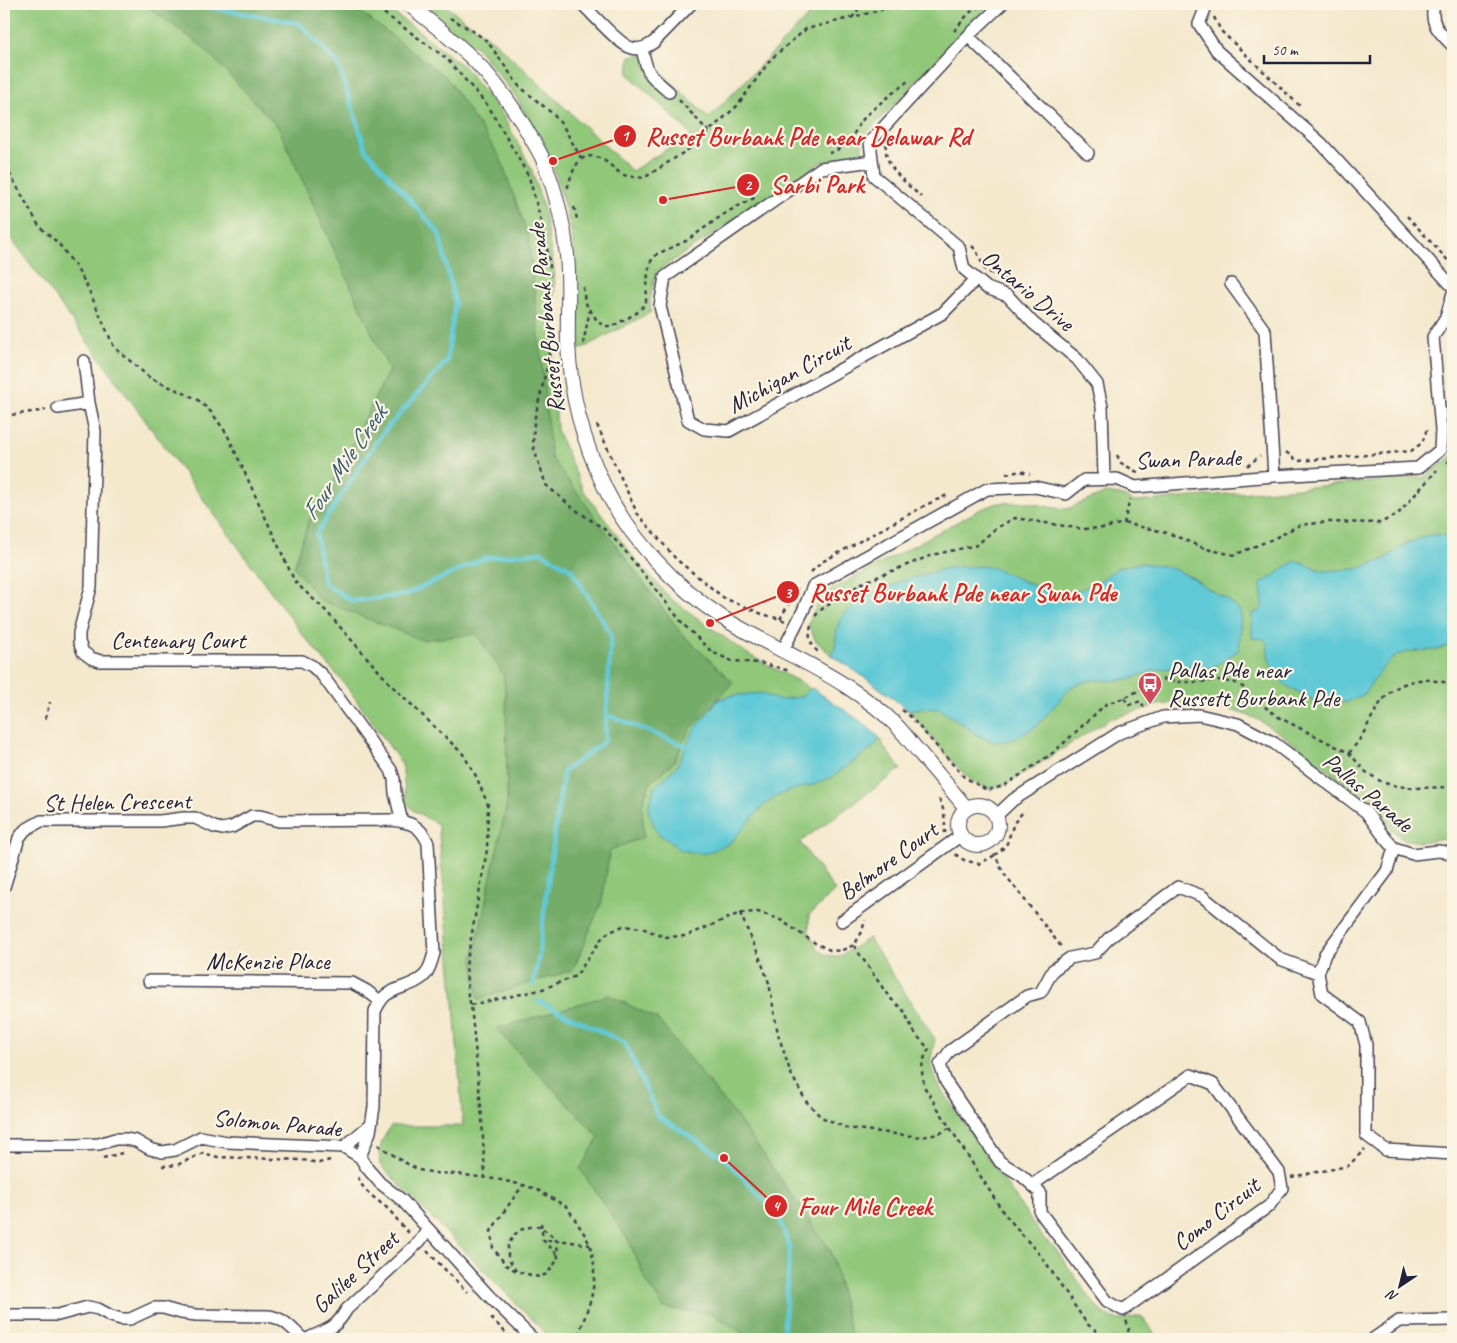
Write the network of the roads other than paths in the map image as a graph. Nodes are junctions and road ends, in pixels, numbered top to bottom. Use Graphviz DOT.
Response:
graph roads {
  1 [pos="408,4"];
  2 [pos="582,4"];
  3 [pos="691,4"];
  4 [pos="1002,4"];
  5 [pos="1207,4"];
  6 [pos="1434,4"];
  7 [pos="968,36"];
  8 [pos="1453,46"];
  9 [pos="642,48"];
  10 [pos="669,92"];
  11 [pos="1088,153"];
  12 [pos="872,161"];
  13 [pos="976,279"];
  14 [pos="1230,284"];
  15 [pos="1453,286"];
  16 [pos="1452,299"];
  17 [pos="84,361"];
  18 [pos="89,403"];
  19 [pos="58,408"];
  20 [pos="1274,476"];
  21 [pos="1104,478"];
  22 [pos="783,650"];
  23 [pos="395,793"];
  24 [pos="966,808"];
  25 [pos="996,816"];
  26 [pos="387,821"];
  27 [pos="402,822"];
  28 [pos="960,836"];
  29 [pos="1394,848"];
  30 [pos="1453,853"];
  31 [pos="4,887"];
  32 [pos="842,921"];
  33 [pos="1318,973"];
  34 [pos="150,981"];
  35 [pos="380,1001"];
  36 [pos="363,1137"];
  37 [pos="4,1145"];
  38 [pos="344,1147"];
  39 [pos="1453,1154"];
  40 [pos="360,1157"];
  41 [pos="1032,1185"];
  42 [pos="428,1230"];
  43 [pos="4,1315"];
  44 [pos="1453,1320"];
  45 [pos="303,1339"];
  46 [pos="307,1339"];
  47 [pos="533,1339"];
  48 [pos="1373,1339"];
  1 -- 22 [label="street, Russet Burbank Parade"];
  2 -- 9 [label="street"];
  3 -- 9 [label="street"];
  4 -- 7 [label="street, Ontario Drive"];
  5 -- 15 [label="street"];
  6 -- 8 [label="street"];
  7 -- 11 [label="street"];
  7 -- 12 [label="street, Ontario Drive"];
  9 -- 10 [label="street"];
  12 -- 13 [label="street, Ontario Drive"];
  12 -- 13 [label="street, Michigan Circuit"];
  13 -- 21 [label="street, Ontario Drive"];
  14 -- 20 [label="street"];
  16 -- 20 [label="street, Swan Parade"];
  17 -- 18 [label="street, Centenary Court"];
  18 -- 19 [label="street"];
  18 -- 23 [label="street, Centenary Court"];
  20 -- 21 [label="street, Swan Parade"];
  21 -- 22 [label="street, Swan Parade"];
  22 -- 24 [label="street, Russet Burbank Parade"];
  23 -- 26 [label="street, Centenary Court"];
  23 -- 27 [label="street, Centenary Court"];
  24 -- 25 [label="street"];
  24 -- 28 [label="street"];
  25 -- 28 [label="street"];
  25 -- 29 [label="street, Pallas Parade"];
  26 -- 27 [label="street, St Helen Crescent"];
  26 -- 31 [label="street, St Helen Crescent"];
  27 -- 35 [label="street, St Helen Crescent"];
  28 -- 32 [label="street, Belmore Court"];
  29 -- 30 [label="street, Pallas Parade"];
  29 -- 33 [label="street"];
  33 -- 39 [label="street"];
  33 -- 41 [label="street"];
  34 -- 35 [label="street, McKenzie Place"];
  35 -- 36 [label="street"];
  36 -- 38 [label="street"];
  36 -- 40 [label="street"];
  37 -- 38 [label="street, Solomon Parade"];
  38 -- 40 [label="street, Solomon Parade"];
  40 -- 42 [label="street, Solomon Parade"];
  41 -- 41 [label="street, Como Circuit"];
  42 -- 46 [label="street, Galilee Street"];
  42 -- 47 [label="street, Solomon Parade"];
  43 -- 45 [label="street"];
  44 -- 48 [label="street"];
}
